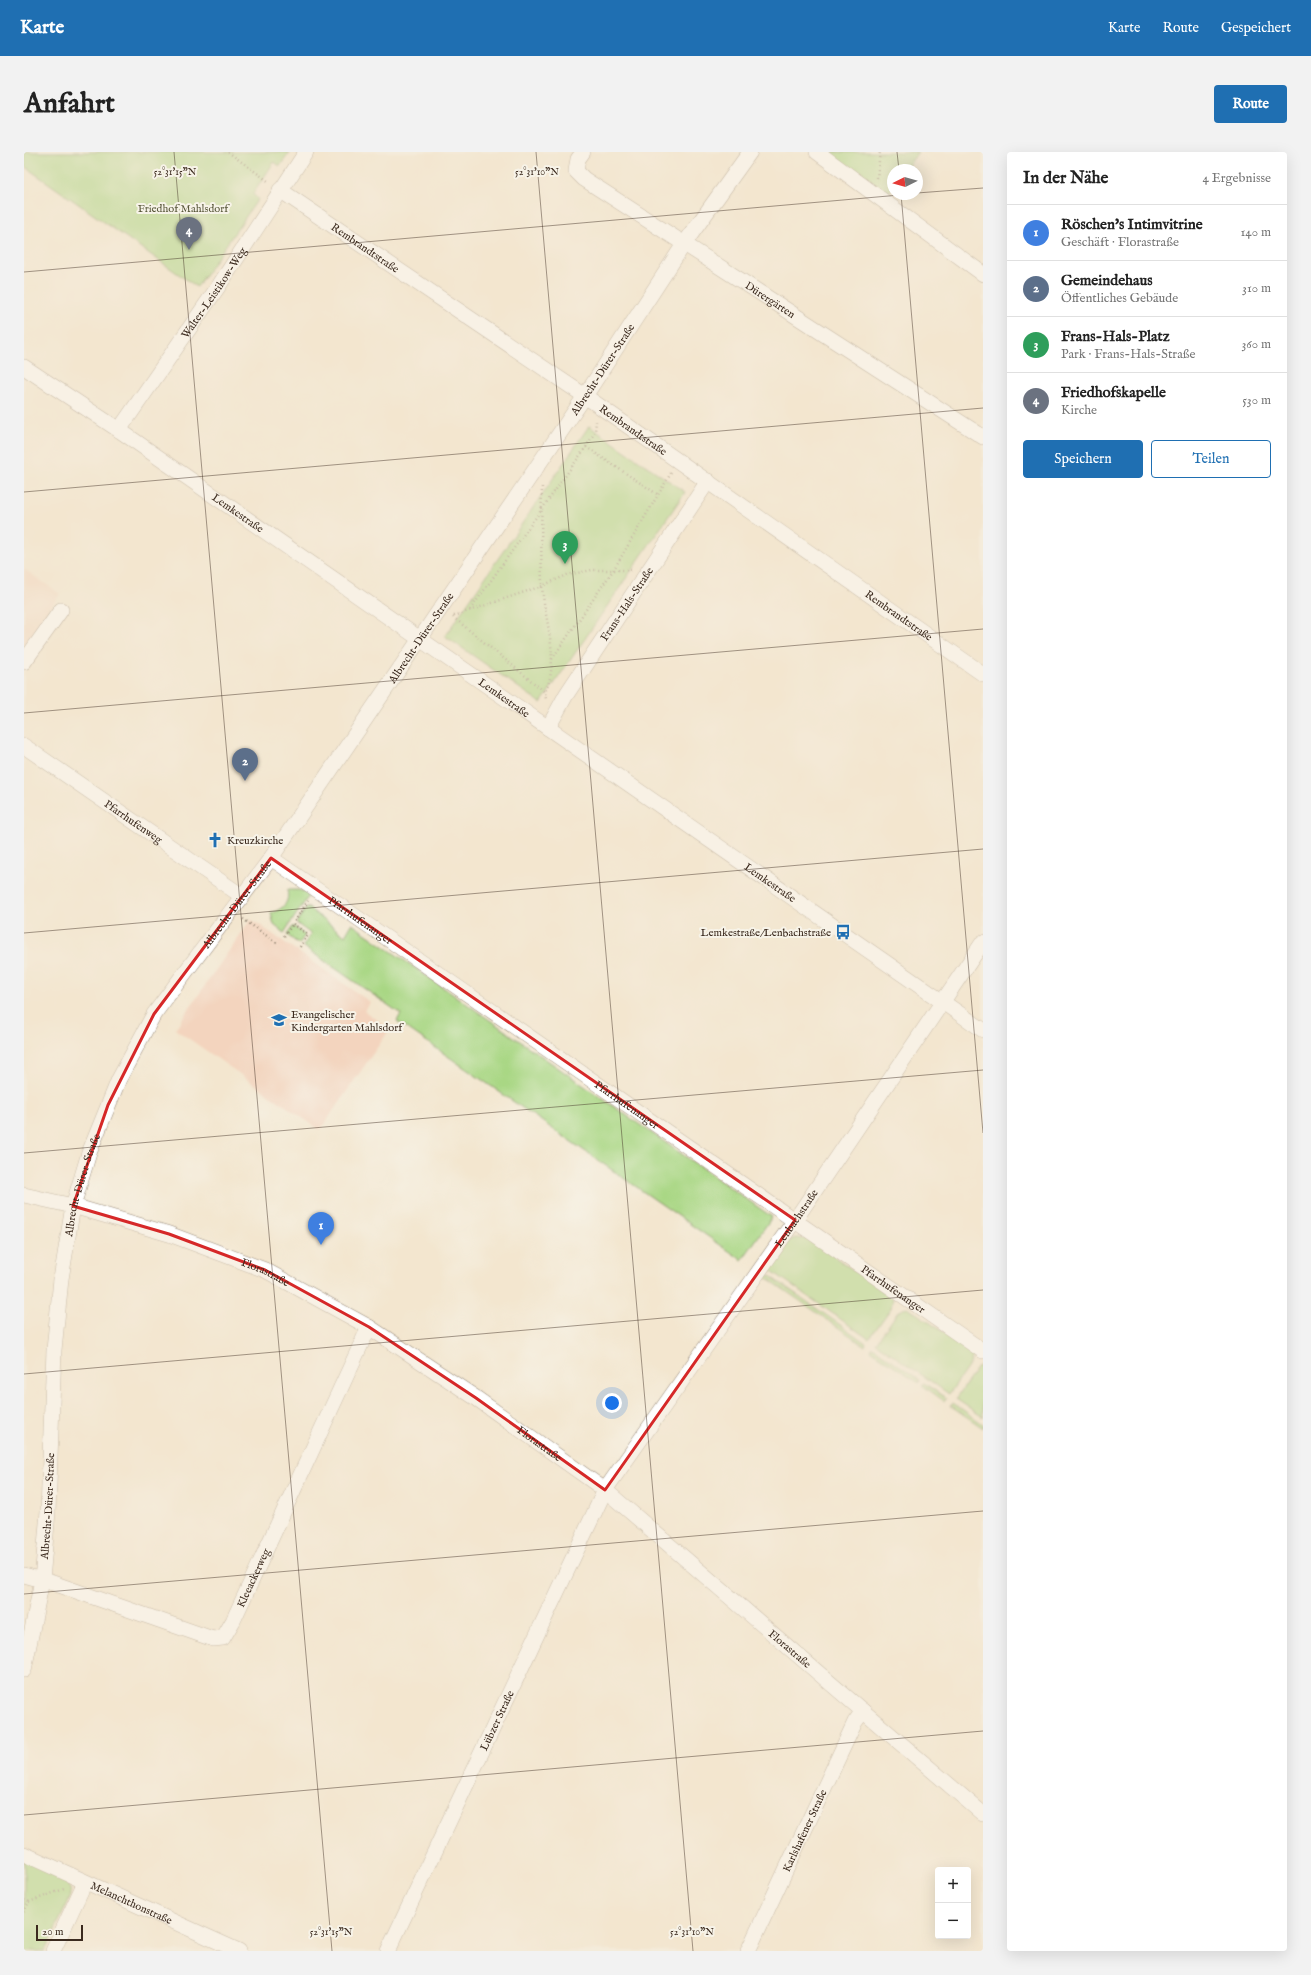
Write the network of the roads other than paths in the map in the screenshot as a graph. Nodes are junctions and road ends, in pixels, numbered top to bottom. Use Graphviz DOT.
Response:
graph roads {
  1 [pos="306,152"];
  2 [pos="584,152"];
  3 [pos="750,152"];
  4 [pos="817,152"];
  5 [pos="280,190"];
  6 [pos="684,244"];
  7 [pos="983,274"];
  8 [pos="24,367"];
  9 [pos="584,396"];
  10 [pos="119,430"];
  11 [pos="983,437"];
  12 [pos="708,481"];
  13 [pos="61,610"];
  14 [pos="420,640"];
  15 [pos="24,662"];
  16 [pos="983,674"];
  17 [pos="548,728"];
  18 [pos="24,746"];
  19 [pos="270,858"];
  20 [pos="242,896"];
  21 [pos="983,942"];
  22 [pos="942,1002"];
  23 [pos="983,1030"];
  24 [pos="24,1195"];
  25 [pos="73,1206"];
  26 [pos="794,1220"];
  27 [pos="369,1327"];
  28 [pos="983,1351"];
  29 [pos="605,1490"];
  30 [pos="24,1575"];
  31 [pos="42,1580"];
  32 [pos="24,1670"];
  33 [pos="863,1711"];
  34 [pos="983,1814"];
  35 [pos="24,1854"];
  36 [pos="85,1882"];
  37 [pos="52,1951"];
  38 [pos="239,1951"];
  39 [pos="388,1951"];
  40 [pos="748,1951"];
  1 -- 5 [label="street, Walter-Leistikow-Weg"];
  2 -- 6 [label="street, Dürergärten"];
  3 -- 6 [label="street, Albrecht-Dürer-Straße"];
  4 -- 7 [label="street"];
  5 -- 9 [label="street, Rembrandtstraße"];
  5 -- 10 [label="street, Walter-Leistikow-Weg"];
  6 -- 9 [label="street, Albrecht-Dürer-Straße"];
  6 -- 11 [label="street, Dürergärten"];
  8 -- 10 [label="street, Lemkestraße"];
  9 -- 12 [label="street, Rembrandtstraße"];
  9 -- 14 [label="street, Albrecht-Dürer-Straße"];
  10 -- 14 [label="street, Lemkestraße"];
  12 -- 16 [label="street, Rembrandtstraße"];
  12 -- 17 [label="street, Frans-Hals-Straße"];
  13 -- 15 [label="street"];
  14 -- 17 [label="street, Lemkestraße"];
  14 -- 19 [label="street, Albrecht-Dürer-Straße"];
  17 -- 22 [label="street, Lemkestraße"];
  18 -- 20 [label="street, Pfarrhufenweg"];
  19 -- 20 [label="street, Albrecht-Dürer-Straße"];
  19 -- 26 [label="street, Pfarrhufenanger"];
  20 -- 25 [label="street, Albrecht-Dürer-Straße"];
  21 -- 22 [label="street, Lenbachstraße"];
  22 -- 23 [label="street, Lemkestraße"];
  22 -- 26 [label="street, Lenbachstraße"];
  24 -- 25 [label="street, Florastraße"];
  25 -- 27 [label="street, Florastraße"];
  25 -- 31 [label="street, Albrecht-Dürer-Straße"];
  26 -- 28 [label="street, Pfarrhufenanger"];
  26 -- 29 [label="street, Lenbachstraße"];
  27 -- 29 [label="street, Florastraße"];
  27 -- 31 [label="street, Kleeackerweg"];
  29 -- 33 [label="street, Florastraße"];
  29 -- 39 [label="street, Lübzer Straße"];
  30 -- 31 [label="street, Kleeackerweg"];
  31 -- 32 [label="street, Albrecht-Dürer-Straße"];
  33 -- 34 [label="street, Florastraße"];
  33 -- 40 [label="street, Karlshafener Straße"];
  35 -- 36 [label="street, Melanchthonstraße"];
  36 -- 37 [label="street"];
  36 -- 38 [label="street, Melanchthonstraße"];
}
